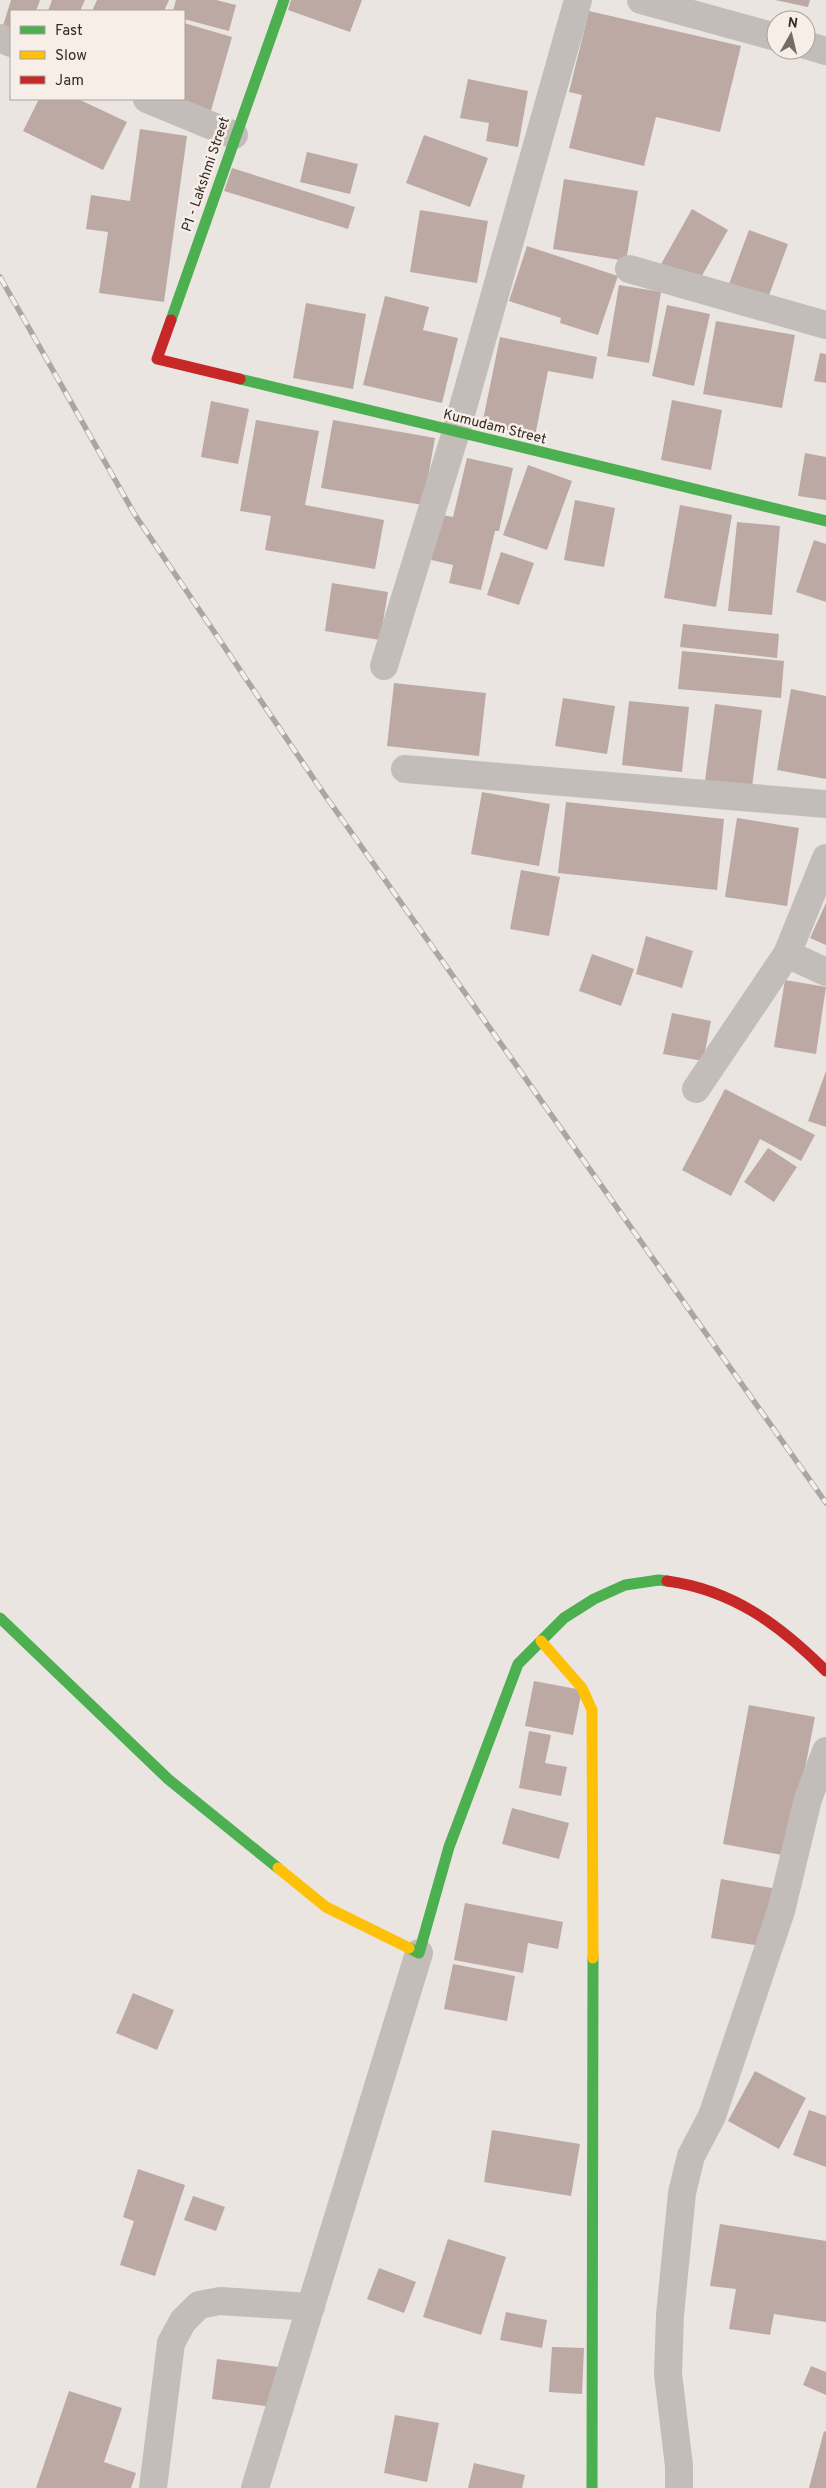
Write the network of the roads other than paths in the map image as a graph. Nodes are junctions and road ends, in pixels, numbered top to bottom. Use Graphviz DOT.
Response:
graph roads {
  1 [pos="284,0"];
  2 [pos="578,0"];
  3 [pos="641,0"];
  4 [pos="766,34"];
  5 [pos="149,100"];
  6 [pos="234,135"];
  7 [pos="629,269"];
  8 [pos="826,324"];
  9 [pos="157,358"];
  10 [pos="456,432"];
  11 [pos="826,521"];
  12 [pos="384,666"];
  13 [pos="405,770"];
  14 [pos="826,804"];
  15 [pos="826,858"];
  16 [pos="787,954"];
  17 [pos="826,972"];
  18 [pos="696,1089"];
  19 [pos="0,1618"];
  20 [pos="541,1641"];
  21 [pos="826,1671"];
  22 [pos="826,1751"];
  23 [pos="419,1953"];
  24 [pos="311,2307"];
  25 [pos="154,2488"];
  26 [pos="255,2488"];
  27 [pos="592,2488"];
  28 [pos="679,2488"];
  1 -- 6 [label="street, P1 - Lakshmi Street"];
  2 -- 10 [label="street"];
  3 -- 4 [label="street"];
  5 -- 6 [label="street"];
  6 -- 9 [label="street, P1 - Lakshmi Street"];
  7 -- 8 [label="street"];
  9 -- 10 [label="street, Kumudam Street"];
  10 -- 11 [label="street, Kumudam Street"];
  10 -- 12 [label="street"];
  13 -- 14 [label="street"];
  15 -- 16 [label="street"];
  16 -- 17 [label="street"];
  16 -- 18 [label="street"];
  19 -- 23 [label="street"];
  20 -- 21 [label="street"];
  20 -- 23 [label="street"];
  20 -- 27 [label="street"];
  22 -- 28 [label="street"];
  23 -- 24 [label="street"];
  24 -- 25 [label="street"];
  24 -- 26 [label="street"];
}
